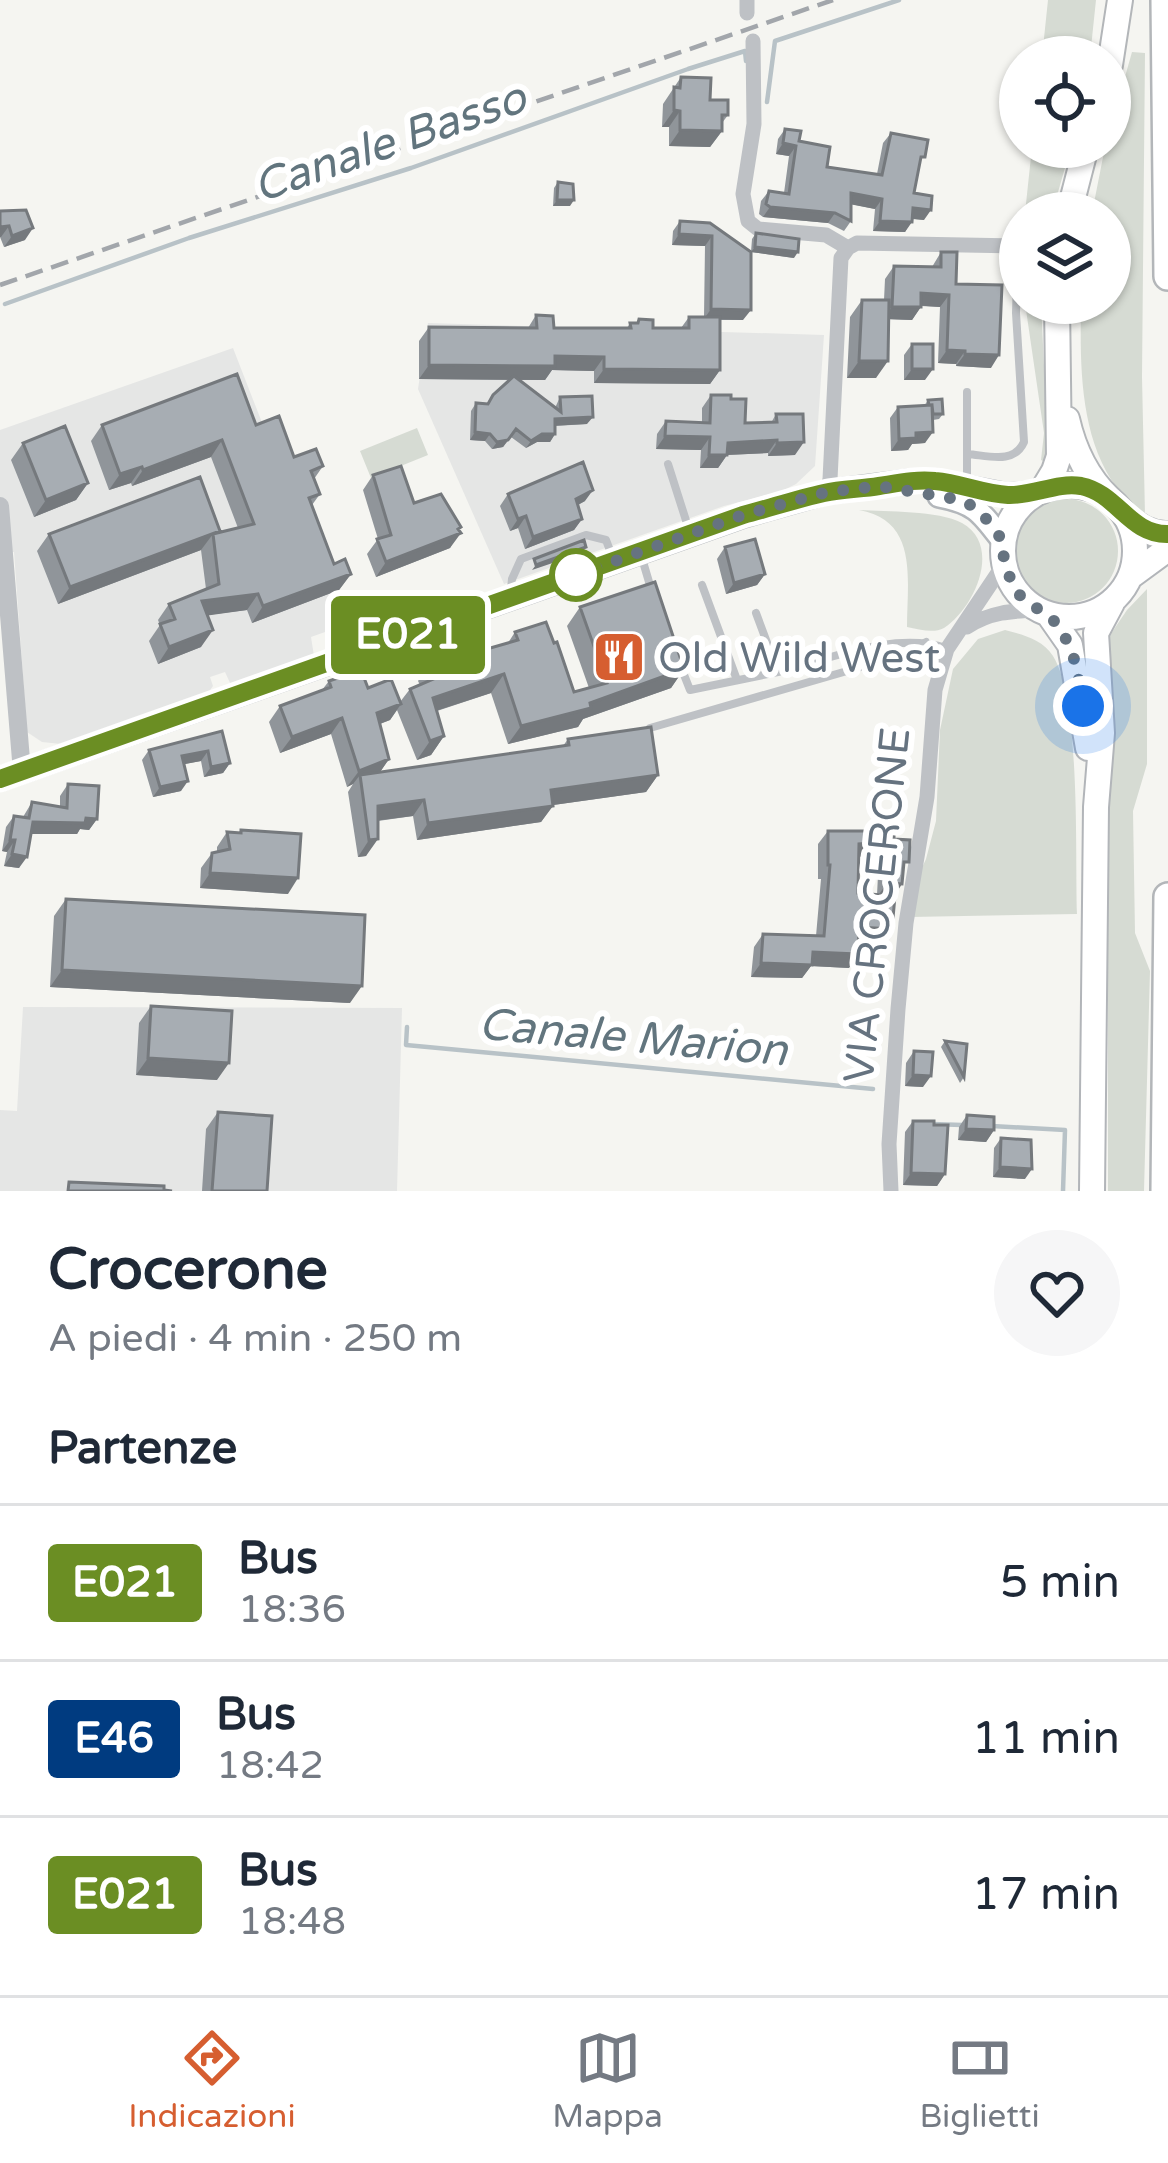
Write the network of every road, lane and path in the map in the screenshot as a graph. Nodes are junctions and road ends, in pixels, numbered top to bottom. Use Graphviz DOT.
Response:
graph roads {
  1 [pos="1120,0"];
  2 [pos="1165,0"];
  3 [pos="1114,36"];
  4 [pos="753,41"];
  5 [pos="999,246"];
  6 [pos="848,248"];
  7 [pos="1168,277"];
  8 [pos="1017,324"];
  9 [pos="1058,324"];
  10 [pos="1060,382"];
  11 [pos="967,392"];
  12 [pos="968,454"];
  13 [pos="668,464"];
  14 [pos="873,487"];
  15 [pos="966,487"];
  16 [pos="827,492"];
  17 [pos="1039,492"];
  18 [pos="0,506"];
  19 [pos="1136,519"];
  20 [pos="691,534"];
  21 [pos="1168,549"];
  22 [pos="1003,553"];
  23 [pos="640,554"];
  24 [pos="615,562"];
  25 [pos="1137,571"];
  26 [pos="702,585"];
  27 [pos="510,598"];
  28 [pos="1112,603"];
  29 [pos="660,611"];
  30 [pos="1044,613"];
  31 [pos="756,614"];
  32 [pos="960,632"];
  33 [pos="926,642"];
  34 [pos="947,649"];
  35 [pos="675,651"];
  36 [pos="778,672"];
  37 [pos="737,680"];
  38 [pos="650,728"];
  39 [pos="22,772"];
  40 [pos="0,779"];
  41 [pos="1096,807"];
  42 [pos="1168,897"];
  43 [pos="891,1191"];
  44 [pos="1092,1191"];
  45 [pos="1165,1191"];
  1 -- 3 [label="main road"];
  2 -- 7 [label="highway"];
  4 -- 6 [label="street"];
  5 -- 6 [label="street"];
  6 -- 16 [label="street"];
  8 -- 12 [label="lane"];
  9 -- 10 [label="main road"];
  10 -- 17 [label="main road"];
  10 -- 19 [label="main road"];
  11 -- 12 [label="lane"];
  12 -- 15 [label="lane"];
  13 -- 20 [label="lane"];
  14 -- 15 [label="main road"];
  14 -- 16 [label="main road"];
  14 -- 22 [label="main road"];
  15 -- 17 [label="main road"];
  16 -- 20 [label="main road"];
  17 -- 19 [label="main road"];
  17 -- 22 [label="main road"];
  18 -- 39 [label="street"];
  19 -- 25 [label="main road"];
  20 -- 23 [label="main road"];
  21 -- 25 [label="main road"];
  22 -- 30 [label="main road"];
  22 -- 32 [label="street, VIA CROCERONE"];
  23 -- 24 [label="main road"];
  23 -- 29 [label="lane"];
  24 -- 27 [label="main road"];
  24 -- 27 [label="lane"];
  25 -- 28 [label="main road"];
  26 -- 37 [label="lane"];
  27 -- 39 [label="main road"];
  28 -- 30 [label="main road"];
  28 -- 41 [label="main road"];
  30 -- 32 [label="street"];
  30 -- 41 [label="main road"];
  31 -- 36 [label="lane"];
  32 -- 34 [label="street, VIA CROCERONE"];
  33 -- 34 [label="lane"];
  33 -- 36 [label="lane"];
  33 -- 38 [label="lane"];
  34 -- 43 [label="street, VIA CROCERONE"];
  35 -- 37 [label="lane"];
  36 -- 37 [label="lane"];
  39 -- 40 [label="main road"];
  41 -- 44 [label="main road"];
  42 -- 45 [label="highway"];
}
